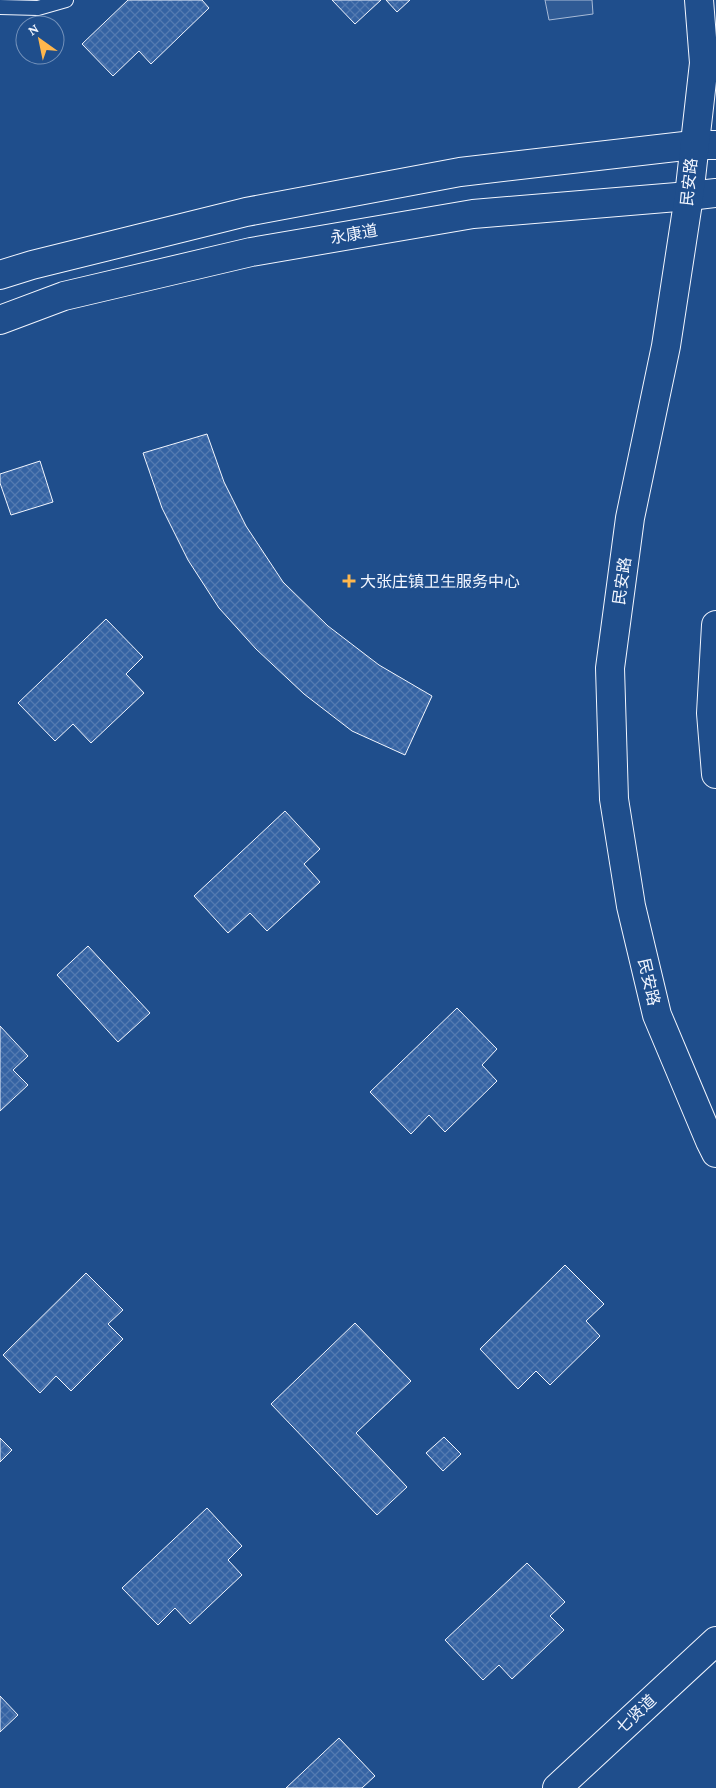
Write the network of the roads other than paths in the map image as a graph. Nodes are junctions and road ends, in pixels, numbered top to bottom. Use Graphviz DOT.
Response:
graph roads {
  1 [pos="66,0"];
  2 [pos="699,0"];
  3 [pos="0,7"];
  4 [pos="705,145"];
  5 [pos="716,193"];
  6 [pos="689,196"];
  7 [pos="0,275"];
  8 [pos="0,320"];
  9 [pos="716,625"];
  10 [pos="716,774"];
  11 [pos="716,1153"];
  12 [pos="716,1641"];
  13 [pos="557,1788"];
  1 -- 3 [label="lane"];
  2 -- 4 [label="street, 民安路"];
  4 -- 6 [label="street, 民安路"];
  4 -- 7 [label="street"];
  5 -- 6 [label="street, 永康道"];
  6 -- 8 [label="street, 永康道"];
  6 -- 11 [label="street, 民安路"];
  9 -- 10 [label="street"];
  12 -- 13 [label="street, 七贤道"];
}
